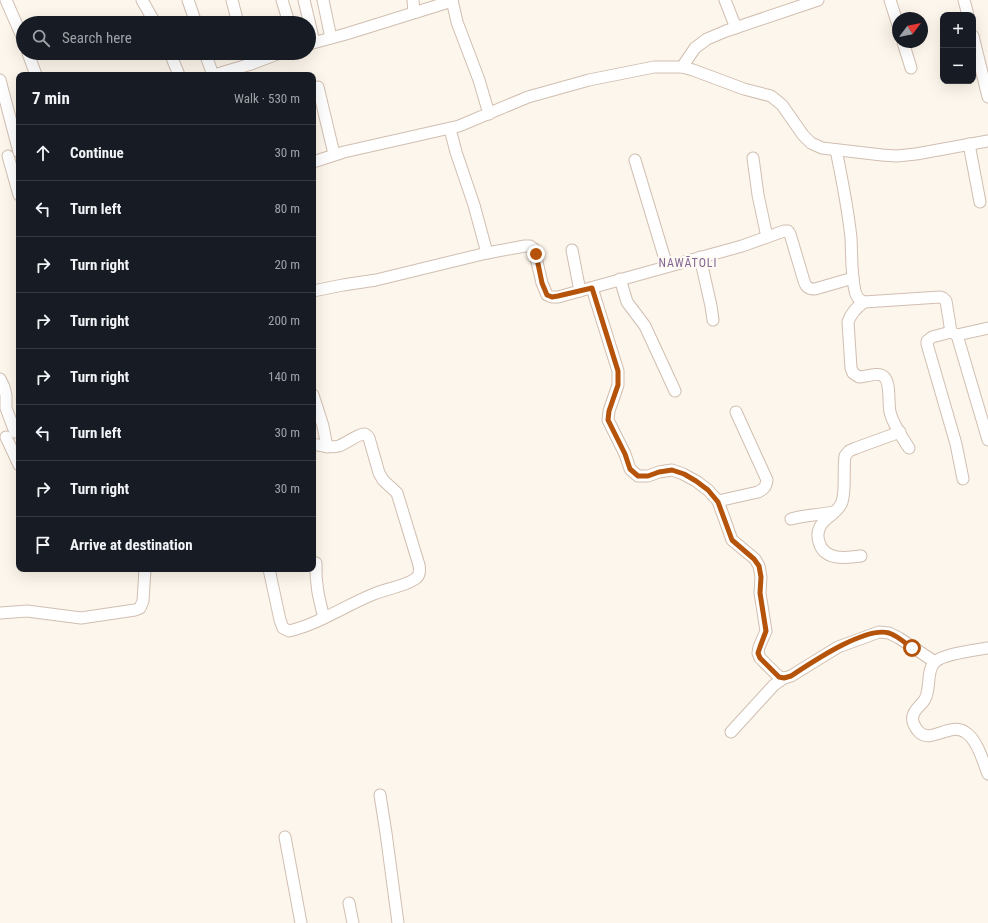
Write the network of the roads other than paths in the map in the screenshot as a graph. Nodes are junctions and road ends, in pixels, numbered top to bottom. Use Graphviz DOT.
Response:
graph roads {
  1 [pos="6,0"];
  2 [pos="142,0"];
  3 [pos="188,0"];
  4 [pos="232,0"];
  5 [pos="282,0"];
  6 [pos="304,0"];
  7 [pos="323,0"];
  8 [pos="413,0"];
  9 [pos="725,0"];
  10 [pos="818,0"];
  11 [pos="890,0"];
  12 [pos="964,0"];
  13 [pos="452,1"];
  14 [pos="414,12"];
  15 [pos="894,12"];
  16 [pos="967,12"];
  17 [pos="151,16"];
  18 [pos="194,16"];
  19 [pos="236,16"];
  20 [pos="287,16"];
  21 [pos="307,16"];
  22 [pos="16,23"];
  23 [pos="736,28"];
  24 [pos="331,38"];
  25 [pos="316,42"];
  26 [pos="905,48"];
  27 [pos="976,48"];
  28 [pos="31,60"];
  29 [pos="173,60"];
  30 [pos="208,60"];
  31 [pos="250,60"];
  32 [pos="262,60"];
  33 [pos="251,64"];
  34 [pos="682,67"];
  35 [pos="911,68"];
  36 [pos="35,72"];
  37 [pos="178,72"];
  38 [pos="212,72"];
  39 [pos="223,72"];
  40 [pos="0,80"];
  41 [pos="318,87"];
  42 [pos="988,97"];
  43 [pos="489,114"];
  44 [pos="450,129"];
  45 [pos="16,141"];
  46 [pos="988,141"];
  47 [pos="970,144"];
  48 [pos="836,150"];
  49 [pos="16,154"];
  50 [pos="334,154"];
  51 [pos="4,157"];
  52 [pos="753,158"];
  53 [pos="635,160"];
  54 [pos="316,161"];
  55 [pos="16,187"];
  56 [pos="980,202"];
  57 [pos="767,238"];
  58 [pos="572,250"];
  59 [pos="487,253"];
  60 [pos="700,257"];
  61 [pos="667,266"];
  62 [pos="852,278"];
  63 [pos="620,279"];
  64 [pos="592,288"];
  65 [pos="316,290"];
  66 [pos="580,291"];
  67 [pos="864,302"];
  68 [pos="713,320"];
  69 [pos="988,328"];
  70 [pos="954,334"];
  71 [pos="0,379"];
  72 [pos="674,391"];
  73 [pos="316,404"];
  74 [pos="736,412"];
  75 [pos="900,432"];
  76 [pos="10,435"];
  77 [pos="988,440"];
  78 [pos="316,444"];
  79 [pos="327,446"];
  80 [pos="909,448"];
  81 [pos="16,455"];
  82 [pos="963,479"];
  83 [pos="718,502"];
  84 [pos="838,510"];
  85 [pos="791,519"];
  86 [pos="861,556"];
  87 [pos="316,563"];
  88 [pos="146,572"];
  89 [pos="270,572"];
  90 [pos="0,614"];
  91 [pos="324,618"];
  92 [pos="988,648"];
  93 [pos="935,662"];
  94 [pos="784,678"];
  95 [pos="731,732"];
  96 [pos="988,774"];
  97 [pos="380,795"];
  98 [pos="285,837"];
  99 [pos="349,902"];
  100 [pos="301,923"];
  101 [pos="353,923"];
  102 [pos="398,923"];
  1 -- 22 [label="street"];
  2 -- 17 [label="street"];
  3 -- 18 [label="street"];
  4 -- 19 [label="street"];
  5 -- 20 [label="street"];
  6 -- 21 [label="street"];
  7 -- 24 [label="street"];
  8 -- 14 [label="street"];
  9 -- 23 [label="street"];
  10 -- 23 [label="street"];
  11 -- 15 [label="street"];
  12 -- 16 [label="street"];
  13 -- 14 [label="street"];
  13 -- 43 [label="street"];
  14 -- 24 [label="street"];
  23 -- 34 [label="street"];
  24 -- 25 [label="street"];
  26 -- 35 [label="street"];
  27 -- 42 [label="street"];
  28 -- 36 [label="street"];
  29 -- 37 [label="street"];
  30 -- 38 [label="street"];
  31 -- 33 [label="street"];
  32 -- 33 [label="street"];
  33 -- 39 [label="street"];
  34 -- 43 [label="street"];
  34 -- 48 [label="street"];
  40 -- 45 [label="street"];
  41 -- 50 [label="street"];
  43 -- 44 [label="street"];
  44 -- 50 [label="street"];
  44 -- 59 [label="street"];
  46 -- 47 [label="street"];
  47 -- 48 [label="street"];
  47 -- 56 [label="street"];
  48 -- 62 [label="street"];
  49 -- 51 [label="street"];
  50 -- 54 [label="street"];
  51 -- 55 [label="street"];
  52 -- 57 [label="street"];
  53 -- 61 [label="street"];
  57 -- 60 [label="street"];
  57 -- 62 [label="street"];
  58 -- 66 [label="street"];
  59 -- 65 [label="street"];
  59 -- 66 [label="street"];
  60 -- 61 [label="street"];
  60 -- 68 [label="street"];
  61 -- 63 [label="street"];
  62 -- 67 [label="street"];
  63 -- 64 [label="street"];
  63 -- 72 [label="street"];
  64 -- 66 [label="street"];
  64 -- 83 [label="street"];
  67 -- 70 [label="street"];
  67 -- 75 [label="street"];
  69 -- 70 [label="street"];
  70 -- 77 [label="street"];
  70 -- 82 [label="street"];
  71 -- 76 [label="street"];
  73 -- 79 [label="street"];
  74 -- 83 [label="street"];
  75 -- 80 [label="street"];
  75 -- 84 [label="street"];
  76 -- 81 [label="street"];
  78 -- 79 [label="street"];
  79 -- 91 [label="street"];
  83 -- 94 [label="street"];
  84 -- 85 [label="street"];
  84 -- 86 [label="street"];
  87 -- 91 [label="street"];
  88 -- 90 [label="street"];
  89 -- 91 [label="street"];
  92 -- 93 [label="street"];
  93 -- 94 [label="street"];
  93 -- 96 [label="street"];
  94 -- 95 [label="street"];
  97 -- 102 [label="street"];
  98 -- 100 [label="street"];
  99 -- 101 [label="street"];
}
